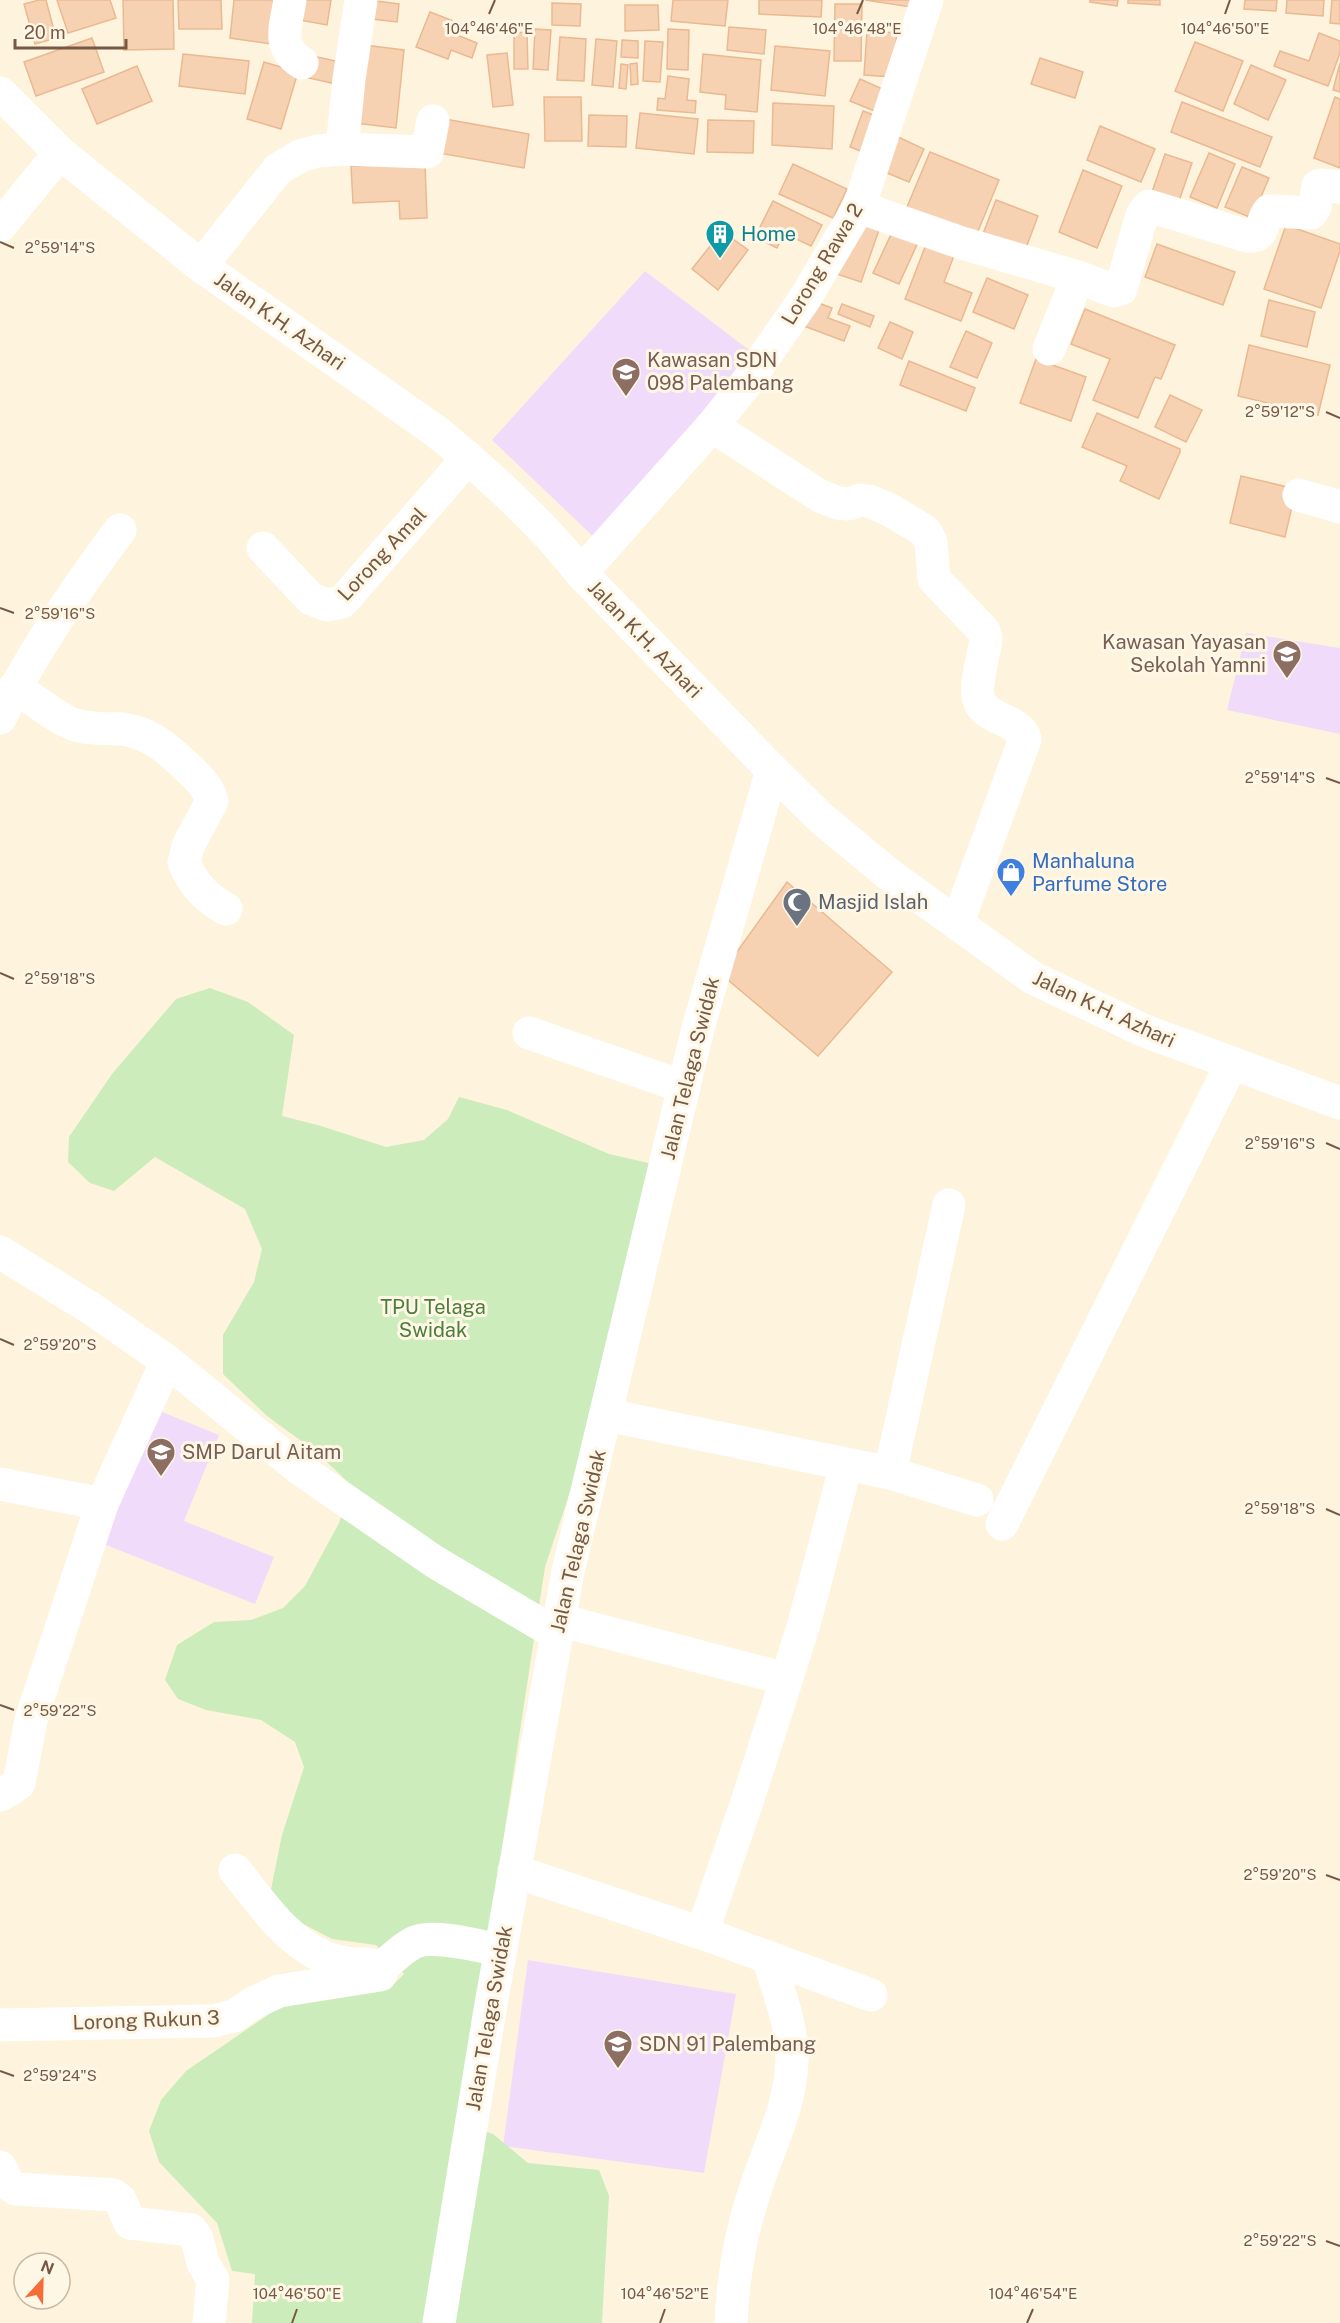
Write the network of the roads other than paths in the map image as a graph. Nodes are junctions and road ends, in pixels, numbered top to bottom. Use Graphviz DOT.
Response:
graph roads {
  1 [pos="290,0"];
  2 [pos="361,0"];
  3 [pos="927,0"];
  4 [pos="302,63"];
  5 [pos="0,93"];
  6 [pos="433,121"];
  7 [pos="342,149"];
  8 [pos="60,153"];
  9 [pos="1340,187"];
  10 [pos="859,207"];
  11 [pos="0,226"];
  12 [pos="201,266"];
  13 [pos="1078,277"];
  14 [pos="1050,348"];
  15 [pos="712,426"];
  16 [pos="468,458"];
  17 [pos="1299,495"];
  18 [pos="1340,507"];
  19 [pos="120,530"];
  20 [pos="263,548"];
  21 [pos="581,573"];
  22 [pos="15,687"];
  23 [pos="0,718"];
  24 [pos="772,770"];
  25 [pos="226,909"];
  26 [pos="958,922"];
  27 [pos="529,1033"];
  28 [pos="1232,1063"];
  29 [pos="684,1087"];
  30 [pos="1340,1103"];
  31 [pos="950,1205"];
  32 [pos="0,1252"];
  33 [pos="166,1361"];
  34 [pos="607,1415"];
  35 [pos="846,1465"];
  36 [pos="890,1473"];
  37 [pos="0,1484"];
  38 [pos="977,1500"];
  39 [pos="102,1504"];
  40 [pos="1002,1524"];
  41 [pos="558,1627"];
  42 [pos="786,1679"];
  43 [pos="9,1789"];
  44 [pos="235,1870"];
  45 [pos="514,1871"];
  46 [pos="702,1933"];
  47 [pos="500,1950"];
  48 [pos="768,1958"];
  49 [pos="380,1969"];
  50 [pos="871,1995"];
  51 [pos="0,2025"];
  52 [pos="0,2167"];
  53 [pos="209,2323"];
  54 [pos="439,2323"];
  55 [pos="731,2323"];
  1 -- 4 [label="street"];
  2 -- 7 [label="street"];
  3 -- 10 [label="street, Lorong Rawa 2"];
  5 -- 8 [label="street, Jalan K.H. Azhari"];
  6 -- 7 [label="street"];
  7 -- 12 [label="street"];
  8 -- 11 [label="street"];
  8 -- 12 [label="street, Jalan K.H. Azhari"];
  9 -- 13 [label="street"];
  10 -- 13 [label="street"];
  10 -- 15 [label="street, Lorong Rawa 2"];
  12 -- 16 [label="street, Jalan K.H. Azhari"];
  13 -- 14 [label="street"];
  15 -- 21 [label="street, Lorong Rawa 2"];
  15 -- 26 [label="street"];
  16 -- 20 [label="street, Lorong Amal"];
  16 -- 21 [label="street, Jalan K.H. Azhari"];
  17 -- 18 [label="street"];
  19 -- 22 [label="street"];
  21 -- 24 [label="street, Jalan K.H. Azhari"];
  22 -- 23 [label="street"];
  22 -- 25 [label="street"];
  24 -- 26 [label="street, Jalan K.H. Azhari"];
  24 -- 29 [label="street, Jalan Telaga Swidak"];
  26 -- 28 [label="street, Jalan K.H. Azhari"];
  27 -- 29 [label="street"];
  28 -- 30 [label="street, Jalan K.H. Azhari"];
  28 -- 40 [label="street"];
  29 -- 34 [label="street, Jalan Telaga Swidak"];
  31 -- 36 [label="street"];
  32 -- 33 [label="street"];
  33 -- 39 [label="street"];
  33 -- 41 [label="street"];
  34 -- 35 [label="street"];
  34 -- 41 [label="street, Jalan Telaga Swidak"];
  35 -- 36 [label="street"];
  35 -- 42 [label="street"];
  36 -- 38 [label="street"];
  37 -- 39 [label="street"];
  39 -- 43 [label="street"];
  41 -- 42 [label="street"];
  41 -- 45 [label="street, Jalan Telaga Swidak"];
  42 -- 46 [label="street"];
  44 -- 49 [label="street"];
  45 -- 46 [label="street"];
  45 -- 47 [label="street, Jalan Telaga Swidak"];
  46 -- 48 [label="street"];
  47 -- 49 [label="street"];
  47 -- 54 [label="street, Jalan Telaga Swidak"];
  48 -- 50 [label="street"];
  48 -- 55 [label="street"];
  49 -- 51 [label="street, Lorong Rukun 3"];
  52 -- 53 [label="street"];
}
